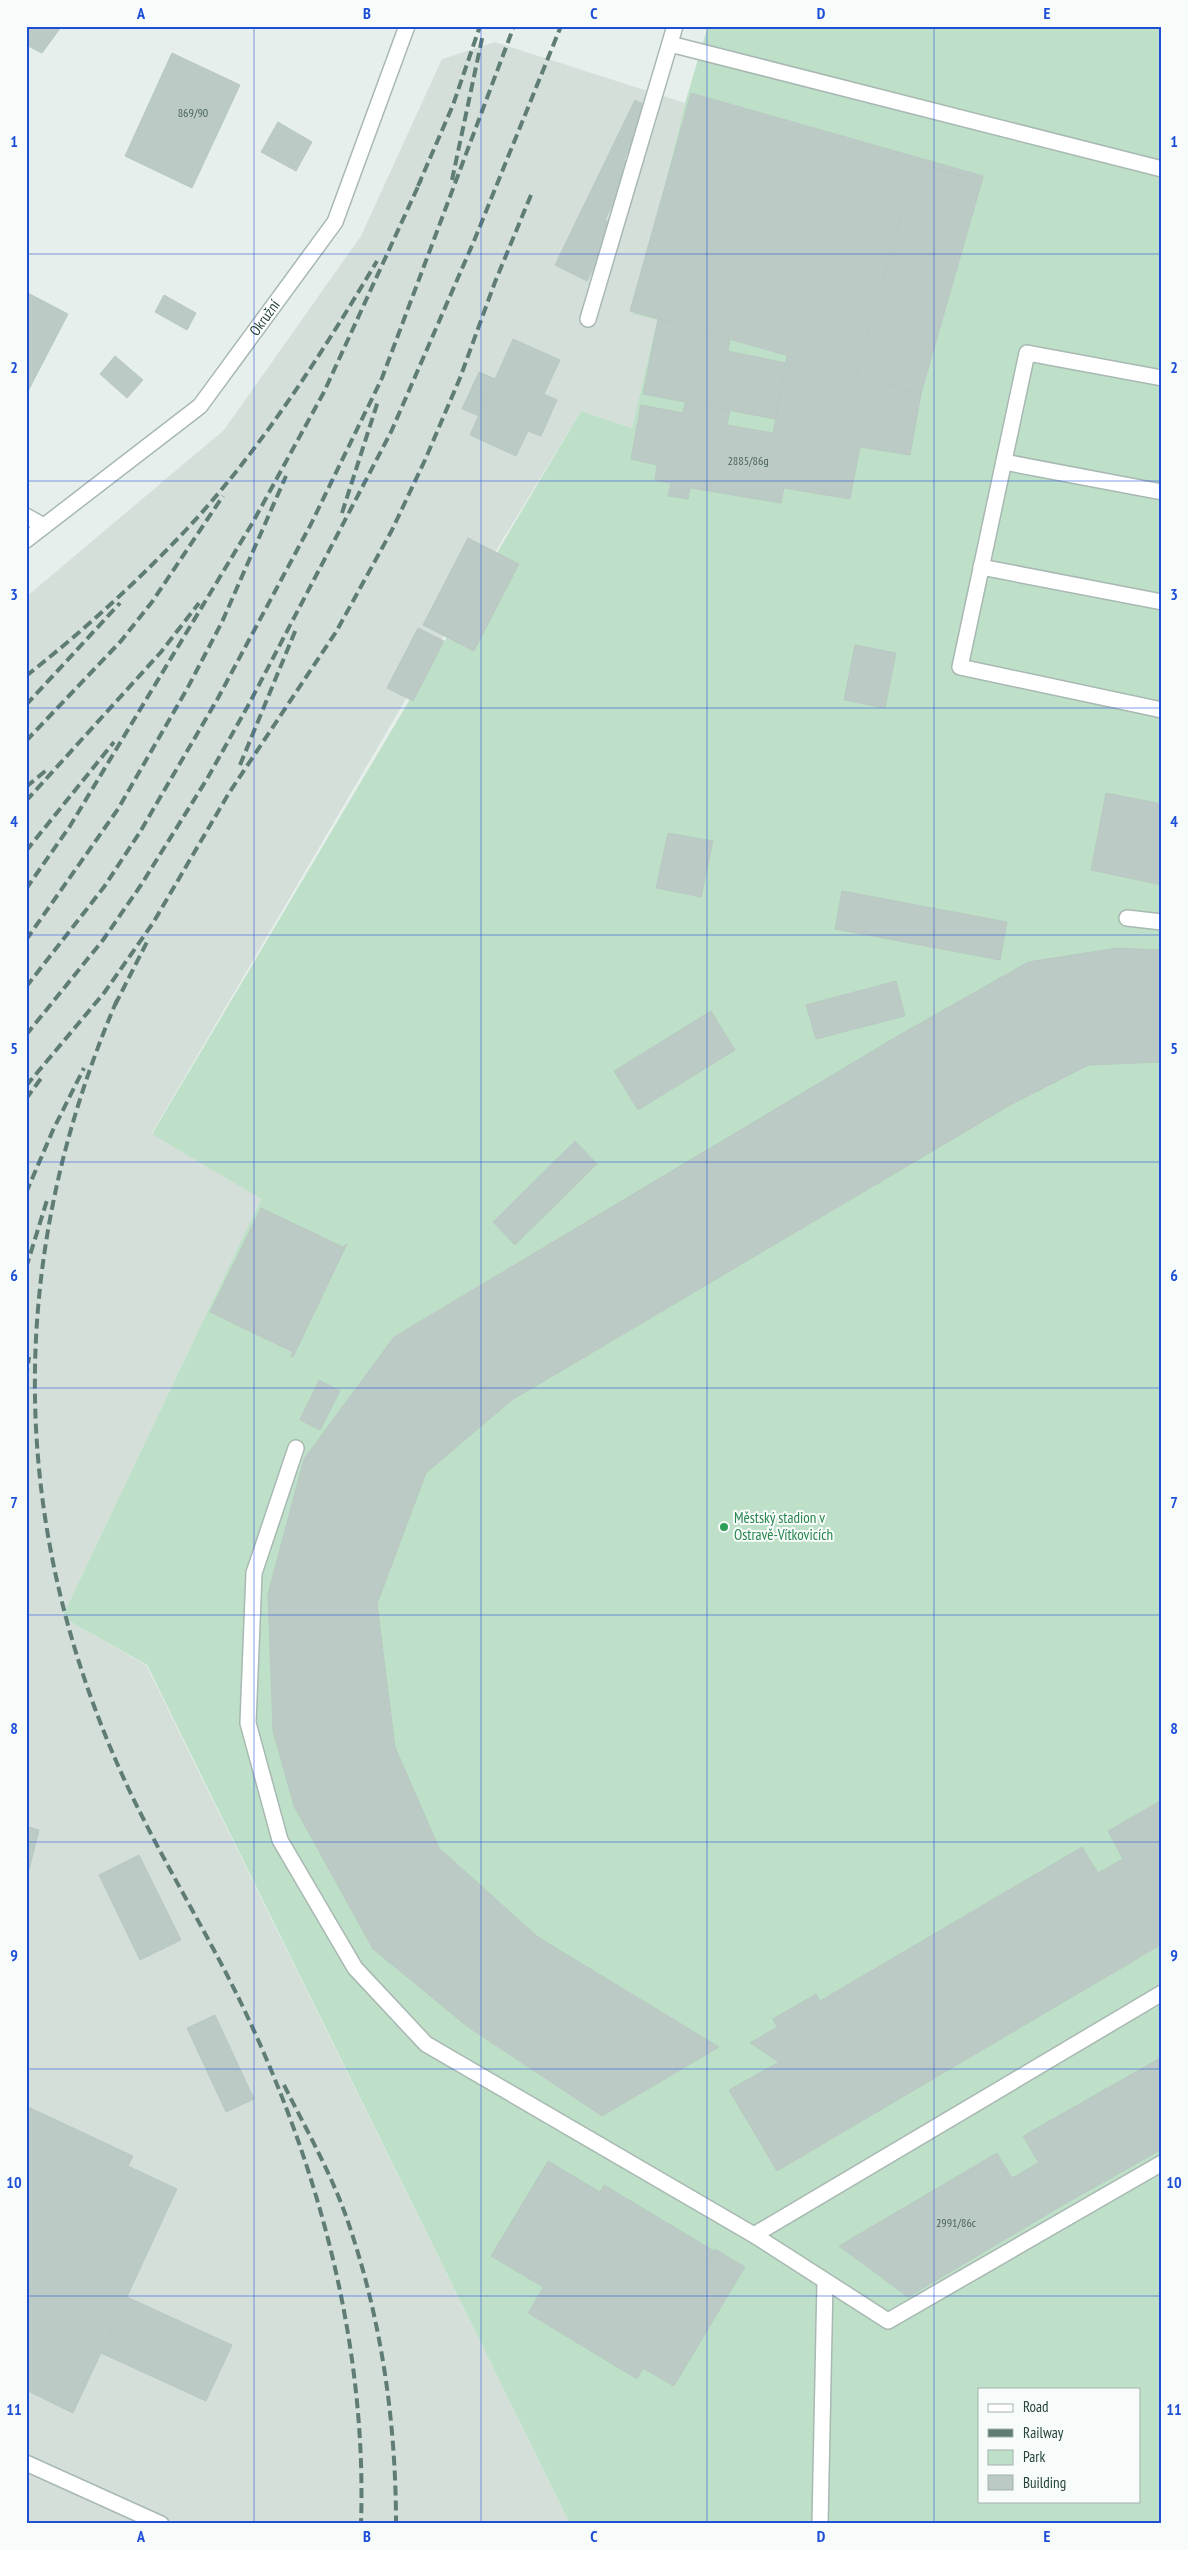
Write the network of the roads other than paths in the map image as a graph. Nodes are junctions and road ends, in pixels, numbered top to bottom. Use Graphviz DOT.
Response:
graph roads {
  1 [pos="407,26"];
  2 [pos="675,26"];
  3 [pos="670,44"];
  4 [pos="1162,168"];
  5 [pos="588,319"];
  6 [pos="1162,378"];
  7 [pos="1004,462"];
  8 [pos="1162,492"];
  9 [pos="26,516"];
  10 [pos="44,526"];
  11 [pos="26,540"];
  12 [pos="981,567"];
  13 [pos="1162,602"];
  14 [pos="1162,710"];
  15 [pos="1127,918"];
  16 [pos="1162,922"];
  17 [pos="296,1448"];
  18 [pos="1162,1993"];
  19 [pos="1162,2163"];
  20 [pos="754,2235"];
  21 [pos="825,2282"];
  22 [pos="26,2463"];
  23 [pos="161,2524"];
  24 [pos="820,2524"];
  1 -- 10 [label="street, Okružní"];
  2 -- 3 [label="street"];
  3 -- 4 [label="street"];
  3 -- 5 [label="street"];
  6 -- 7 [label="street"];
  7 -- 8 [label="street"];
  7 -- 12 [label="street"];
  9 -- 10 [label="street"];
  10 -- 11 [label="street, Okružní"];
  12 -- 13 [label="street"];
  12 -- 14 [label="street"];
  15 -- 16 [label="street"];
  17 -- 20 [label="street"];
  18 -- 20 [label="street"];
  19 -- 21 [label="street"];
  20 -- 21 [label="street"];
  21 -- 24 [label="street"];
  22 -- 23 [label="street"];
}
